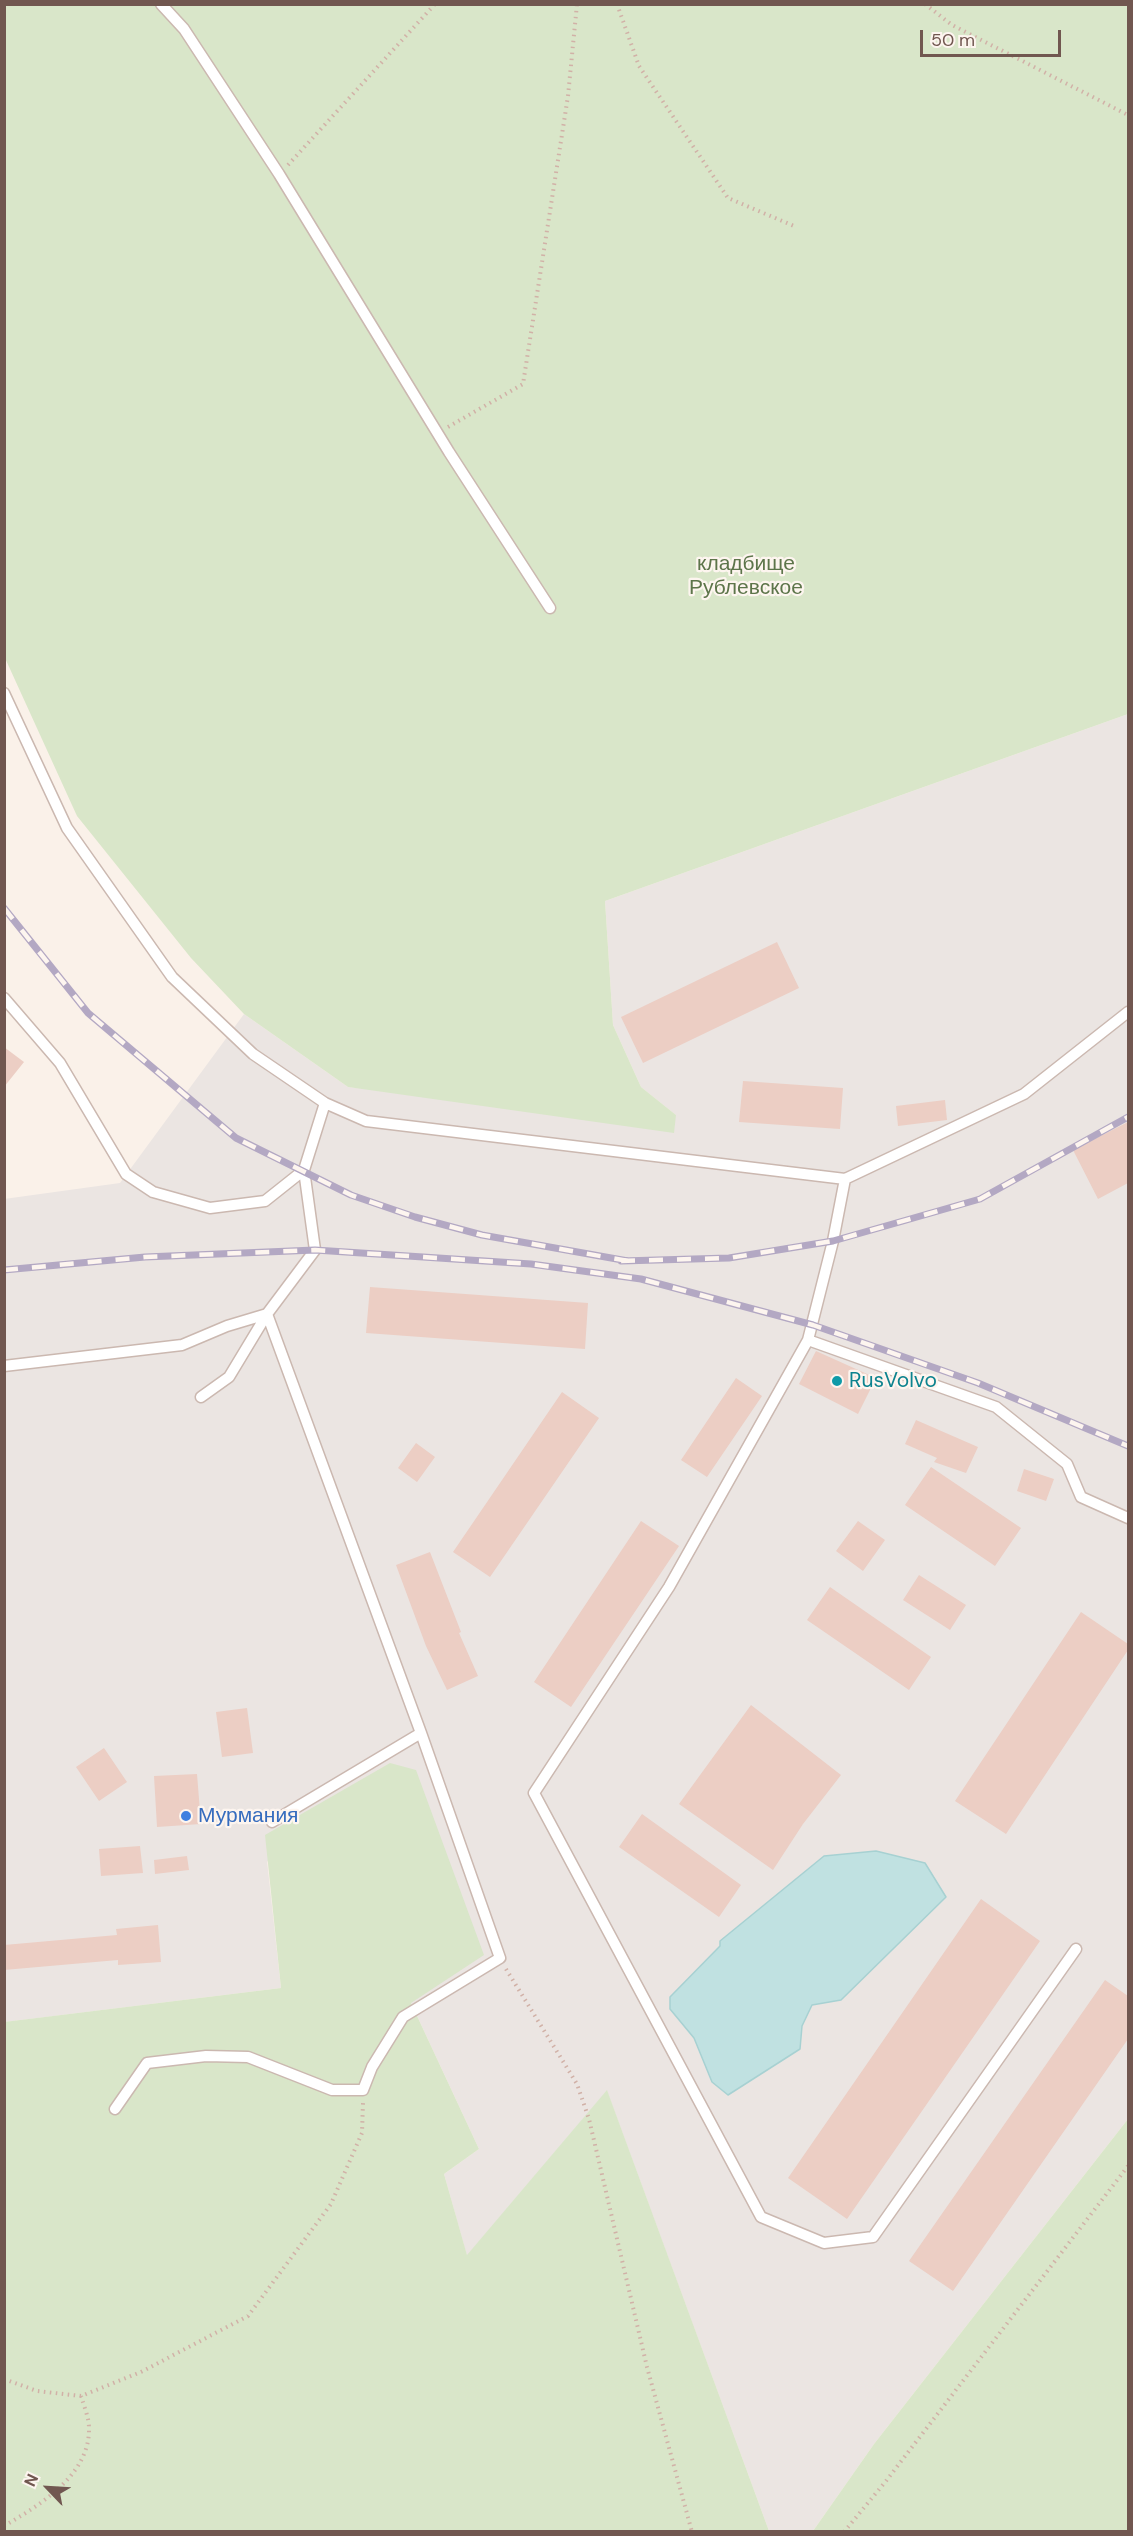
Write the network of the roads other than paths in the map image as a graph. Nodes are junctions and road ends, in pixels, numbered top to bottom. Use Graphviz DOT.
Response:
graph roads {
  1 [pos="161,4"];
  2 [pos="550,608"];
  3 [pos="4,693"];
  4 [pos="4,998"];
  5 [pos="1128,1012"];
  6 [pos="325,1104"];
  7 [pos="304,1170"];
  8 [pos="845,1179"];
  9 [pos="267,1314"];
  10 [pos="808,1340"];
  11 [pos="4,1366"];
  12 [pos="201,1397"];
  13 [pos="1128,1518"];
  14 [pos="421,1733"];
  15 [pos="272,1822"];
  16 [pos="1076,1949"];
  17 [pos="115,2109"];
  1 -- 2 [label="lane"];
  3 -- 6 [label="lane"];
  4 -- 7 [label="lane"];
  5 -- 8 [label="lane"];
  6 -- 7 [label="lane"];
  6 -- 8 [label="lane"];
  7 -- 9 [label="lane"];
  8 -- 10 [label="lane"];
  9 -- 11 [label="lane"];
  9 -- 12 [label="lane"];
  9 -- 14 [label="lane"];
  10 -- 13 [label="lane"];
  10 -- 16 [label="lane"];
  14 -- 15 [label="lane"];
  14 -- 17 [label="lane"];
}
